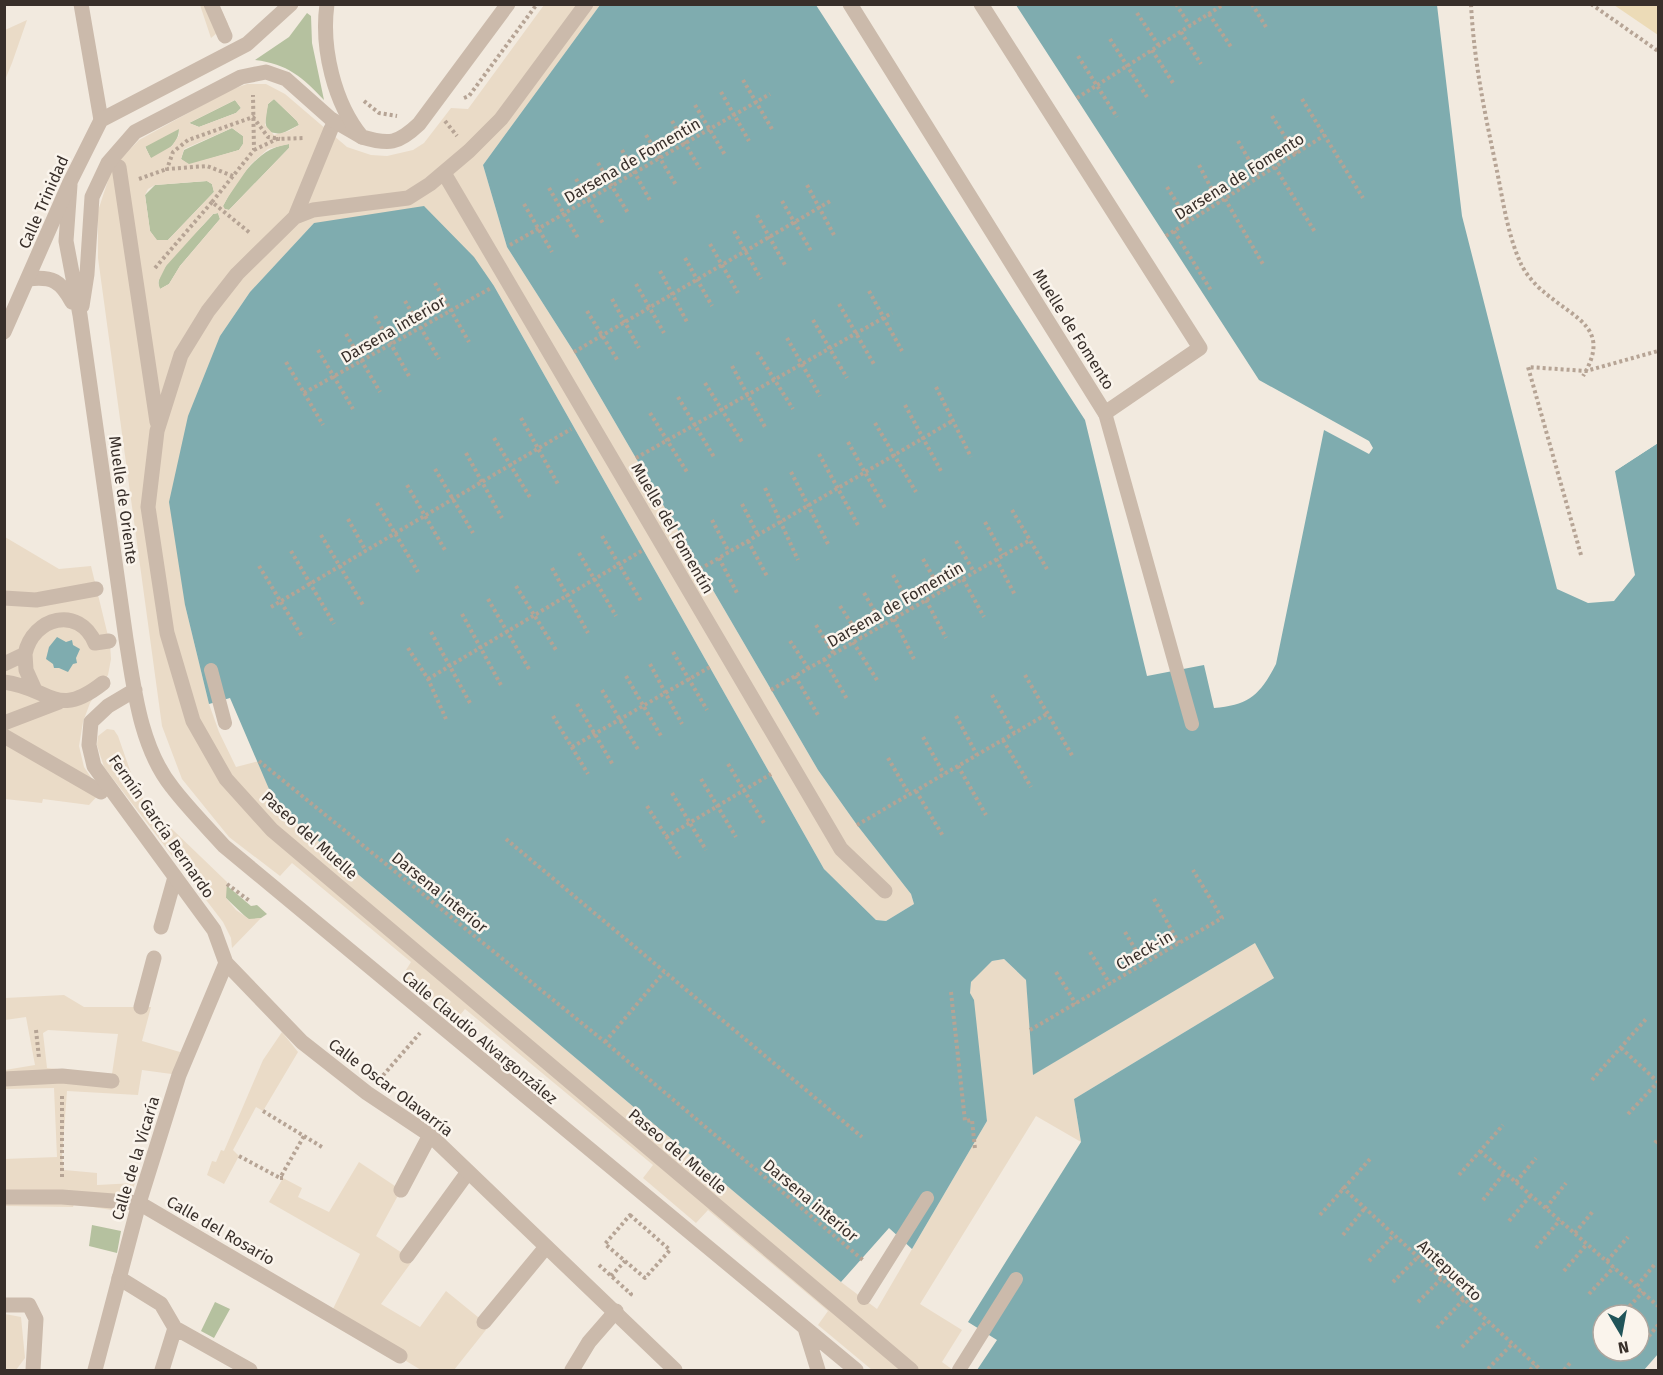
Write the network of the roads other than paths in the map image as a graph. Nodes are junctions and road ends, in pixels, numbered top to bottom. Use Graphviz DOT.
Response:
graph roads {
  1 [pos="81,4"];
  2 [pos="212,4"];
  3 [pos="291,4"];
  4 [pos="327,4"];
  5 [pos="508,4"];
  6 [pos="586,4"];
  7 [pos="850,4"];
  8 [pos="981,4"];
  9 [pos="225,36"];
  10 [pos="101,120"];
  11 [pos="331,129"];
  12 [pos="362,137"];
  13 [pos="119,167"];
  14 [pos="444,172"];
  15 [pos="70,182"];
  16 [pos="295,217"];
  17 [pos="28,279"];
  18 [pos="80,315"];
  19 [pos="4,332"];
  20 [pos="1105,413"];
  21 [pos="158,427"];
  22 [pos="96,589"];
  23 [pos="4,598"];
  24 [pos="46,598"];
  25 [pos="52,621"];
  26 [pos="109,641"];
  27 [pos="25,654"];
  28 [pos="4,664"];
  29 [pos="211,670"];
  30 [pos="4,682"];
  31 [pos="103,683"];
  32 [pos="35,690"];
  33 [pos="135,690"];
  34 [pos="59,702"];
  35 [pos="4,723"];
  36 [pos="225,723"];
  37 [pos="1192,724"];
  38 [pos="4,736"];
  39 [pos="101,792"];
  40 [pos="175,878"];
  41 [pos="885,891"];
  42 [pos="161,927"];
  43 [pos="154,958"];
  44 [pos="226,963"];
  45 [pos="141,1007"];
  46 [pos="4,1079"];
  47 [pos="112,1081"];
  48 [pos="430,1136"];
  49 [pos="468,1172"];
  50 [pos="401,1190"];
  51 [pos="4,1197"];
  52 [pos="927,1198"];
  53 [pos="139,1203"];
  54 [pos="546,1247"];
  55 [pos="407,1256"];
  56 [pos="119,1278"];
  57 [pos="1016,1279"];
  58 [pos="864,1298"];
  59 [pos="4,1305"];
  60 [pos="616,1311"];
  61 [pos="484,1322"];
  62 [pos="175,1328"];
  63 [pos="806,1328"];
  64 [pos="400,1356"];
  65 [pos="33,1371"];
  66 [pos="95,1371"];
  67 [pos="162,1371"];
  68 [pos="250,1371"];
  69 [pos="572,1371"];
  70 [pos="675,1371"];
  71 [pos="818,1371"];
  72 [pos="856,1371"];
  73 [pos="911,1371"];
  74 [pos="959,1371"];
  1 -- 10 [label="street"];
  2 -- 9 [label="street"];
  3 -- 10 [label="street"];
  4 -- 12 [label="street"];
  5 -- 12 [label="street"];
  6 -- 14 [label="street, Paseo del Muelle"];
  7 -- 20 [label="street, Muelle de Fomento"];
  8 -- 20 [label="street, Muelle de Fomento"];
  10 -- 15 [label="street, Calle Trinidad"];
  11 -- 16 [label="street"];
  12 -- 18 [label="street, Muelle de Oriente"];
  13 -- 21 [label="street"];
  14 -- 16 [label="street, Paseo del Muelle"];
  14 -- 41 [label="street, Muelle del Fomentín"];
  15 -- 17 [label="street, Calle Trinidad"];
  15 -- 18 [label="street, Muelle de Oriente"];
  16 -- 21 [label="street, Paseo del Muelle"];
  17 -- 18 [label="street, Muelle de Oriente"];
  17 -- 19 [label="street, Calle Trinidad"];
  18 -- 33 [label="street, Muelle de Oriente"];
  20 -- 37 [label="lane"];
  21 -- 73 [label="street, Paseo del Muelle"];
  22 -- 24 [label="street"];
  23 -- 24 [label="street"];
  24 -- 25 [label="street"];
  25 -- 26 [label="street"];
  25 -- 27 [label="street"];
  27 -- 28 [label="street"];
  27 -- 32 [label="street"];
  29 -- 36 [label="lane"];
  30 -- 32 [label="street"];
  31 -- 34 [label="street"];
  32 -- 34 [label="street"];
  33 -- 40 [label="street, Fermín García Bernardo"];
  33 -- 63 [label="street, Calle Claudio Alvargonzález"];
  34 -- 35 [label="street"];
  38 -- 39 [label="street"];
  40 -- 42 [label="street"];
  40 -- 44 [label="street, Fermín García Bernardo"];
  43 -- 45 [label="street"];
  44 -- 48 [label="street, Calle Oscar Olavarría"];
  44 -- 53 [label="street, Calle de la Vicaría"];
  46 -- 47 [label="street"];
  48 -- 49 [label="street, Calle Oscar Olavarría"];
  48 -- 50 [label="street"];
  49 -- 54 [label="street, Calle Oscar Olavarría"];
  49 -- 55 [label="street"];
  51 -- 53 [label="street, Calle del Rosario"];
  52 -- 58 [label="lane"];
  53 -- 56 [label="street, Calle de la Vicaría"];
  53 -- 64 [label="street, Calle del Rosario"];
  54 -- 60 [label="street, Calle Oscar Olavarría"];
  54 -- 61 [label="street"];
  56 -- 62 [label="street"];
  56 -- 66 [label="street, Calle de la Vicaría"];
  57 -- 74 [label="lane"];
  59 -- 65 [label="street"];
  60 -- 69 [label="street"];
  60 -- 70 [label="street, Calle Oscar Olavarría"];
  62 -- 67 [label="street"];
  62 -- 68 [label="street"];
  63 -- 71 [label="street"];
  63 -- 72 [label="street, Calle Claudio Alvargonzález"];
}
